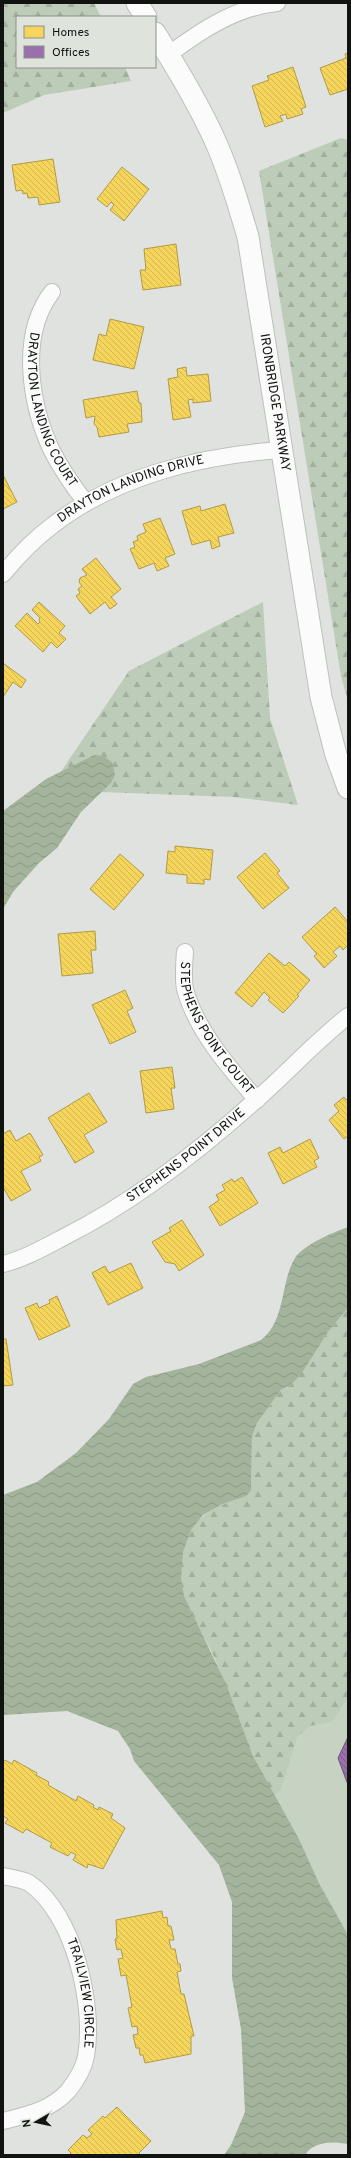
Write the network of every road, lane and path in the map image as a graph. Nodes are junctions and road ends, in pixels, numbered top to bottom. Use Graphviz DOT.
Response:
graph roads {
  1 [pos="137,3"];
  2 [pos="277,3"];
  3 [pos="145,16"];
  4 [pos="156,35"];
  5 [pos="168,56"];
  6 [pos="52,292"];
  7 [pos="282,450"];
  8 [pos="86,503"];
  9 [pos="3,574"];
  10 [pos="348,788"];
  11 [pos="185,952"];
  12 [pos="348,1016"];
  13 [pos="257,1100"];
  14 [pos="3,1264"];
  15 [pos="3,1876"];
  16 [pos="3,2121"];
  1 -- 3 [label="street"];
  2 -- 5 [label="street"];
  4 -- 5 [label="street, IRONBRIDGE PARKWAY"];
  5 -- 7 [label="street, IRONBRIDGE PARKWAY"];
  6 -- 8 [label="street, DRAYTON LANDING COURT"];
  7 -- 8 [label="street, DRAYTON LANDING DRIVE"];
  7 -- 10 [label="street, IRONBRIDGE PARKWAY"];
  8 -- 9 [label="street, DRAYTON LANDING DRIVE"];
  11 -- 13 [label="street, STEPHENS POINT COURT"];
  12 -- 13 [label="street, STEPHENS POINT DRIVE"];
  13 -- 14 [label="street, STEPHENS POINT DRIVE"];
  15 -- 16 [label="street, TRAILVIEW CIRCLE"];
}
